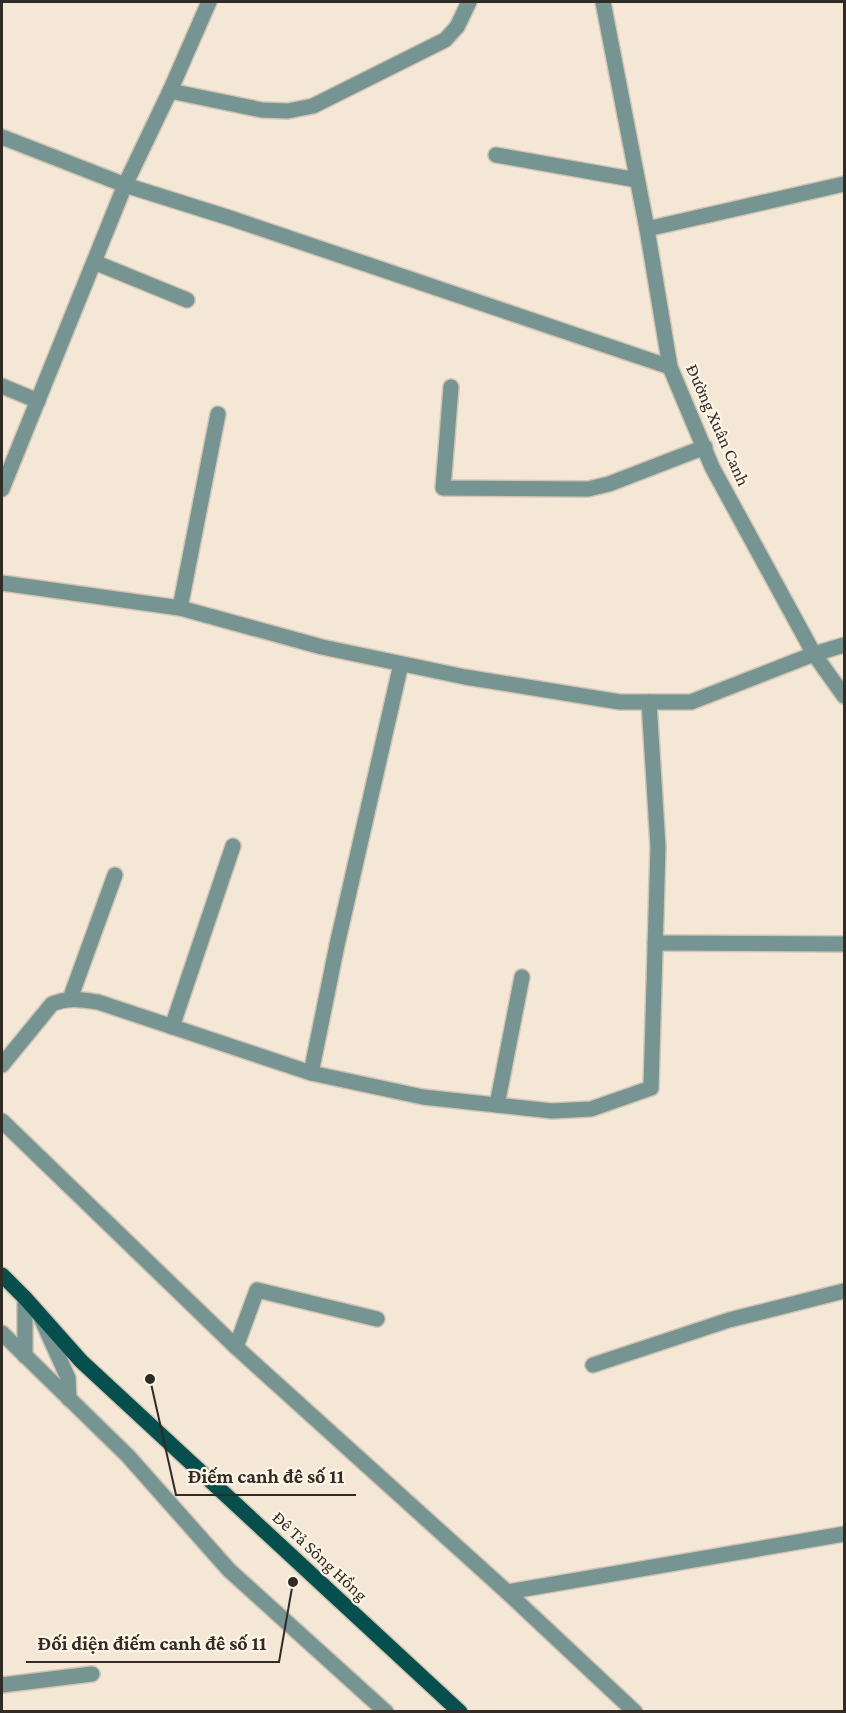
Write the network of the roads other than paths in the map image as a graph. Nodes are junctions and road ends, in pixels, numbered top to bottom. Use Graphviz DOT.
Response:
graph roads {
  1 [pos="209,2"];
  2 [pos="469,2"];
  3 [pos="603,2"];
  4 [pos="170,91"];
  5 [pos="2,137"];
  6 [pos="496,156"];
  7 [pos="637,180"];
  8 [pos="844,184"];
  9 [pos="125,185"];
  10 [pos="647,229"];
  11 [pos="94,262"];
  12 [pos="187,300"];
  13 [pos="670,367"];
  14 [pos="2,386"];
  15 [pos="451,387"];
  16 [pos="38,401"];
  17 [pos="218,414"];
  18 [pos="705,447"];
  19 [pos="2,489"];
  20 [pos="2,583"];
  21 [pos="180,608"];
  22 [pos="844,645"];
  23 [pos="814,654"];
  24 [pos="401,664"];
  25 [pos="844,696"];
  26 [pos="649,702"];
  27 [pos="233,846"];
  28 [pos="115,875"];
  29 [pos="655,943"];
  30 [pos="844,944"];
  31 [pos="522,976"];
  32 [pos="70,999"];
  33 [pos="172,1027"];
  34 [pos="2,1065"];
  35 [pos="311,1073"];
  36 [pos="497,1105"];
  37 [pos="2,1121"];
  38 [pos="2,1275"];
  39 [pos="844,1291"];
  40 [pos="25,1298"];
  41 [pos="38,1312"];
  42 [pos="377,1319"];
  43 [pos="2,1334"];
  44 [pos="236,1347"];
  45 [pos="25,1356"];
  46 [pos="593,1365"];
  47 [pos="69,1399"];
  48 [pos="844,1534"];
  49 [pos="507,1592"];
  50 [pos="92,1674"];
  51 [pos="2,1685"];
  52 [pos="386,1712"];
  53 [pos="460,1712"];
  54 [pos="635,1712"];
  1 -- 4 [label="street"];
  2 -- 4 [label="street"];
  3 -- 7 [label="street, Đường Xuân Canh"];
  4 -- 9 [label="street"];
  5 -- 9 [label="street"];
  6 -- 7 [label="street"];
  7 -- 10 [label="street, Đường Xuân Canh"];
  8 -- 10 [label="street"];
  9 -- 11 [label="street"];
  9 -- 13 [label="street"];
  10 -- 13 [label="street, Đường Xuân Canh"];
  11 -- 12 [label="street"];
  11 -- 16 [label="street"];
  13 -- 18 [label="street, Đường Xuân Canh"];
  14 -- 16 [label="street"];
  15 -- 18 [label="street"];
  16 -- 19 [label="street"];
  17 -- 21 [label="street"];
  18 -- 23 [label="street, Đường Xuân Canh"];
  20 -- 21 [label="street"];
  21 -- 24 [label="street"];
  22 -- 23 [label="street"];
  23 -- 25 [label="street, Đường Xuân Canh"];
  23 -- 26 [label="street"];
  24 -- 26 [label="street"];
  24 -- 35 [label="street"];
  26 -- 29 [label="street"];
  27 -- 33 [label="street"];
  28 -- 32 [label="street"];
  29 -- 30 [label="street"];
  29 -- 36 [label="street"];
  31 -- 36 [label="street"];
  32 -- 33 [label="street"];
  32 -- 34 [label="street"];
  33 -- 35 [label="street"];
  35 -- 36 [label="street"];
  37 -- 44 [label="street"];
  38 -- 40 [label="main road, Đê Tả Sông Hồng"];
  39 -- 46 [label="street"];
  40 -- 41 [label="main road, Đê Tả Sông Hồng"];
  40 -- 45 [label="street"];
  41 -- 47 [label="street"];
  41 -- 53 [label="main road, Đê Tả Sông Hồng"];
  42 -- 44 [label="street"];
  43 -- 45 [label="street"];
  44 -- 49 [label="street"];
  45 -- 47 [label="street"];
  47 -- 52 [label="street"];
  48 -- 49 [label="street"];
  49 -- 54 [label="street"];
  50 -- 51 [label="street"];
}
